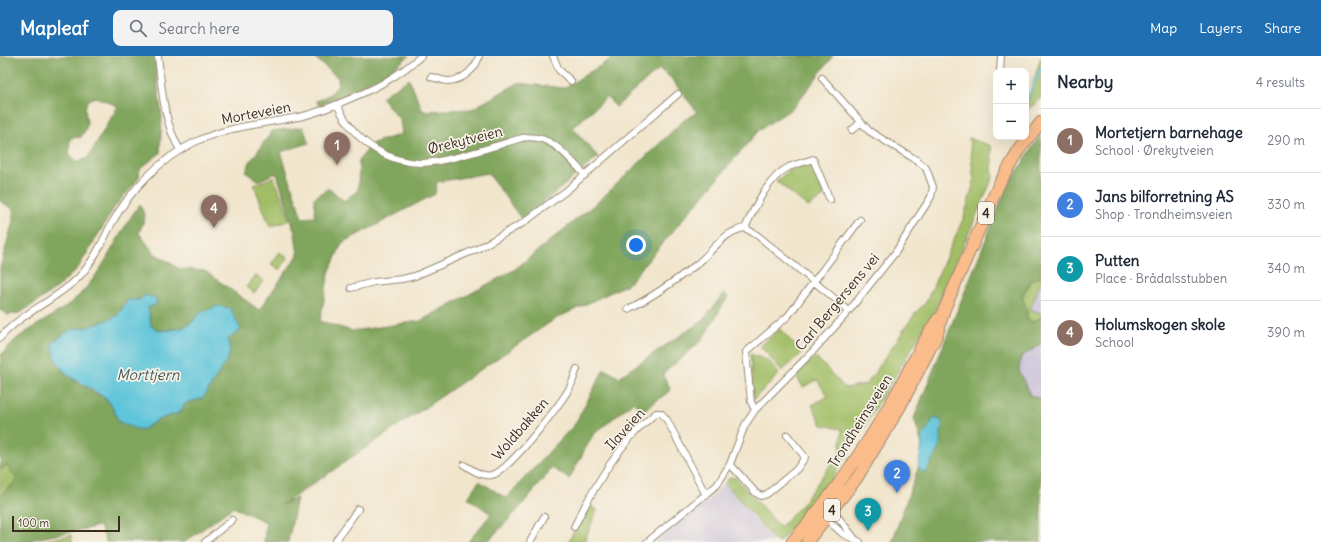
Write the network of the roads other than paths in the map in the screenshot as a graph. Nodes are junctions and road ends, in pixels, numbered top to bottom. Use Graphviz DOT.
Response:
graph roads {
  1 [pos="158,56"];
  2 [pos="421,56"];
  3 [pos="479,56"];
  4 [pos="553,56"];
  5 [pos="1001,56"];
  6 [pos="1000,68"];
  7 [pos="431,77"];
  8 [pos="822,78"];
  9 [pos="571,81"];
  10 [pos="678,94"];
  11 [pos="337,104"];
  12 [pos="1041,122"];
  13 [pos="860,123"];
  14 [pos="852,130"];
  15 [pos="180,150"];
  16 [pos="585,175"];
  17 [pos="830,200"];
  18 [pos="860,220"];
  19 [pos="746,228"];
  20 [pos="813,280"];
  21 [pos="351,288"];
  22 [pos="628,310"];
  23 [pos="848,312"];
  24 [pos="0,338"];
  25 [pos="577,369"];
  26 [pos="755,410"];
  27 [pos="787,435"];
  28 [pos="730,464"];
  29 [pos="464,465"];
  30 [pos="706,495"];
  31 [pos="358,509"];
  32 [pos="826,513"];
  33 [pos="544,517"];
  34 [pos="232,520"];
  35 [pos="574,527"];
  36 [pos="857,540"];
  37 [pos="205,542"];
  38 [pos="339,542"];
  39 [pos="530,542"];
  40 [pos="647,542"];
  41 [pos="792,542"];
  42 [pos="807,542"];
  1 -- 15 [label="street"];
  2 -- 11 [label="street, Morteveien"];
  3 -- 7 [label="street"];
  4 -- 9 [label="street"];
  5 -- 6 [label="street"];
  8 -- 13 [label="street, Carl Bergersens vei"];
  10 -- 16 [label="street"];
  11 -- 15 [label="street, Morteveien"];
  11 -- 16 [label="street, Ørekytveien"];
  12 -- 32 [label="highway, Trondheimsveien / 4"];
  13 -- 14 [label="street"];
  13 -- 23 [label="street, Carl Bergersens vei"];
  15 -- 24 [label="street, Morteveien"];
  16 -- 21 [label="street"];
  17 -- 19 [label="street"];
  18 -- 20 [label="street"];
  19 -- 20 [label="street"];
  19 -- 22 [label="street"];
  20 -- 23 [label="street"];
  20 -- 26 [label="street"];
  23 -- 26 [label="street, Carl Bergersens vei"];
  25 -- 29 [label="street, Woldbakken"];
  26 -- 28 [label="street, Carl Bergersens vei"];
  27 -- 28 [label="street"];
  28 -- 30 [label="street, Carl Bergersens vei"];
  30 -- 35 [label="street, Ilaveien"];
  30 -- 40 [label="street, Carl Bergersens vei"];
  31 -- 38 [label="street"];
  32 -- 36 [label="street"];
  32 -- 36 [label="street"];
  32 -- 41 [label="highway, Trondheimsveien / 4"];
  32 -- 42 [label="highway, Trondheimsveien / 4"];
  33 -- 39 [label="street"];
  34 -- 37 [label="street"];
}
